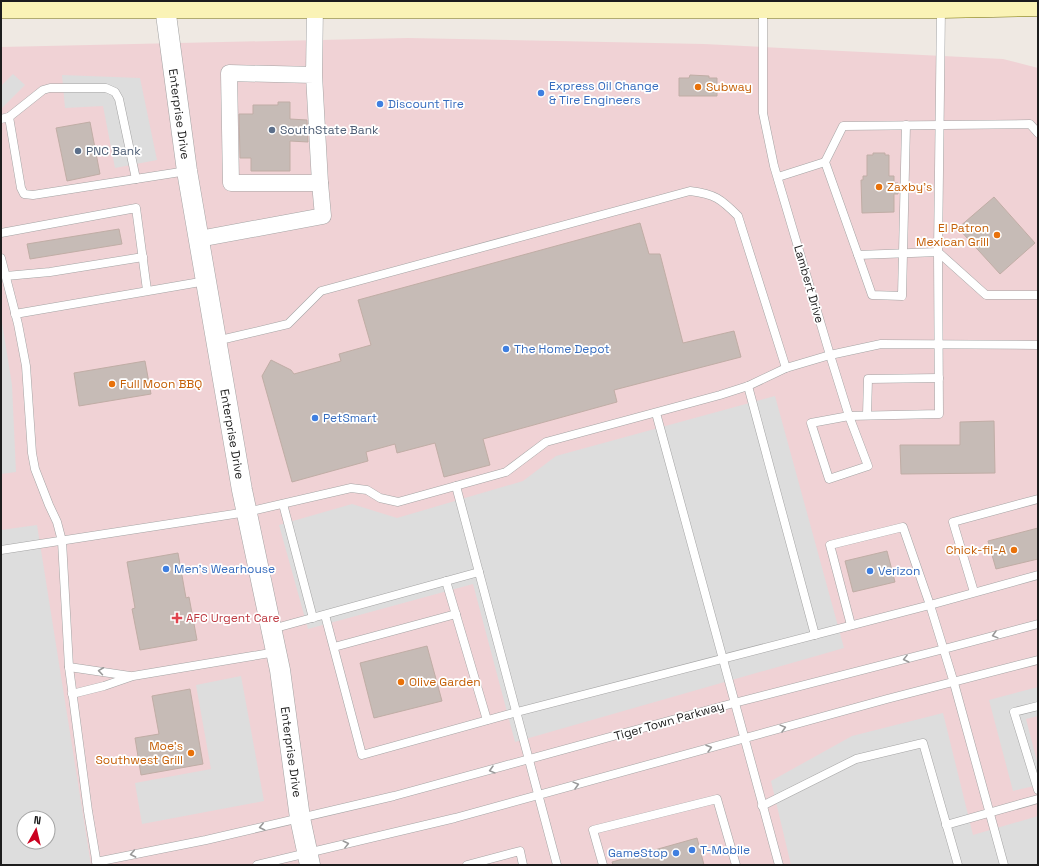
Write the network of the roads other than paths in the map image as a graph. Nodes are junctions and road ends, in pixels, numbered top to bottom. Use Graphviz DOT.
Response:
graph roads {
  1 [pos="165,4"];
  2 [pos="792,4"];
  3 [pos="1031,4"];
  4 [pos="929,5"];
  5 [pos="1,7"];
  6 [pos="315,7"];
  7 [pos="763,7"];
  8 [pos="314,75"];
  9 [pos="5,118"];
  10 [pos="906,125"];
  11 [pos="939,125"];
  12 [pos="1038,133"];
  13 [pos="825,162"];
  14 [pos="187,171"];
  15 [pos="778,177"];
  16 [pos="136,179"];
  17 [pos="320,183"];
  18 [pos="1,232"];
  19 [pos="199,239"];
  20 [pos="938,252"];
  21 [pos="903,253"];
  22 [pos="858,255"];
  23 [pos="143,257"];
  24 [pos="1,258"];
  25 [pos="6,276"];
  26 [pos="206,281"];
  27 [pos="147,290"];
  28 [pos="1038,295"];
  29 [pos="15,314"];
  30 [pos="216,340"];
  31 [pos="938,344"];
  32 [pos="1038,345"];
  33 [pos="830,355"];
  34 [pos="786,368"];
  35 [pos="939,378"];
  36 [pos="748,386"];
  37 [pos="656,413"];
  38 [pos="867,415"];
  39 [pos="849,416"];
  40 [pos="456,486"];
  41 [pos="1038,500"];
  42 [pos="283,504"];
  43 [pos="247,512"];
  44 [pos="62,541"];
  45 [pos="1,550"];
  46 [pos="479,572"];
  47 [pos="1038,575"];
  48 [pos="446,581"];
  49 [pos="974,592"];
  50 [pos="930,605"];
  51 [pos="325,614"];
  52 [pos="456,614"];
  53 [pos="313,618"];
  54 [pos="1038,624"];
  55 [pos="850,625"];
  56 [pos="271,629"];
  57 [pos="815,635"];
  58 [pos="334,647"];
  59 [pos="944,649"];
  60 [pos="276,652"];
  61 [pos="722,659"];
  62 [pos="1038,660"];
  63 [pos="69,667"];
  64 [pos="133,676"];
  65 [pos="954,682"];
  66 [pos="72,694"];
  67 [pos="734,703"];
  68 [pos="1038,706"];
  69 [pos="517,712"];
  70 [pos="487,720"];
  71 [pos="745,738"];
  72 [pos="530,760"];
  73 [pos="1038,790"];
  74 [pos="538,795"];
  75 [pos="1038,799"];
  76 [pos="762,806"];
  77 [pos="990,812"];
  78 [pos="300,818"];
  79 [pos="946,825"];
  80 [pos="309,859"];
  81 [pos="96,863"];
  82 [pos="257,865"];
  83 [pos="467,865"];
  84 [pos="524,865"];
  85 [pos="557,865"];
  86 [pos="603,865"];
  87 [pos="736,865"];
  88 [pos="779,865"];
  89 [pos="958,865"];
  90 [pos="1004,865"];
  1 -- 5 [label="main road"];
  1 -- 6 [label="main road"];
  1 -- 14 [label="street, Enterprise Drive"];
  2 -- 4 [label="main road"];
  2 -- 7 [label="main road"];
  3 -- 4 [label="main road"];
  4 -- 11 [label="lane"];
  6 -- 7 [label="main road"];
  6 -- 8 [label="street"];
  7 -- 15 [label="lane, Lambert Drive"];
  8 -- 17 [label="street"];
  8 -- 17 [label="street"];
  9 -- 16 [label="lane"];
  9 -- 16 [label="lane"];
  10 -- 11 [label="lane"];
  10 -- 13 [label="lane"];
  10 -- 21 [label="lane"];
  11 -- 12 [label="lane"];
  11 -- 20 [label="lane"];
  13 -- 15 [label="lane"];
  13 -- 22 [label="lane"];
  14 -- 16 [label="lane"];
  14 -- 19 [label="street, Enterprise Drive"];
  15 -- 33 [label="lane, Lambert Drive"];
  17 -- 19 [label="street"];
  18 -- 23 [label="lane"];
  19 -- 26 [label="street, Enterprise Drive"];
  20 -- 21 [label="lane"];
  20 -- 28 [label="lane"];
  20 -- 31 [label="lane"];
  21 -- 22 [label="lane"];
  21 -- 22 [label="lane"];
  23 -- 25 [label="lane"];
  23 -- 27 [label="lane"];
  24 -- 25 [label="lane"];
  25 -- 29 [label="lane"];
  26 -- 27 [label="lane"];
  26 -- 30 [label="street, Enterprise Drive"];
  27 -- 29 [label="lane"];
  29 -- 44 [label="lane"];
  30 -- 34 [label="lane"];
  30 -- 43 [label="street, Enterprise Drive"];
  31 -- 32 [label="lane"];
  31 -- 33 [label="lane"];
  31 -- 35 [label="lane"];
  33 -- 34 [label="lane"];
  33 -- 39 [label="lane, Lambert Drive"];
  34 -- 36 [label="lane"];
  35 -- 38 [label="lane"];
  35 -- 38 [label="lane"];
  36 -- 37 [label="lane"];
  36 -- 57 [label="lane"];
  37 -- 40 [label="lane"];
  37 -- 61 [label="lane"];
  38 -- 39 [label="lane"];
  39 -- 39 [label="lane, Lambert Drive"];
  40 -- 42 [label="lane"];
  40 -- 46 [label="lane"];
  41 -- 49 [label="lane"];
  42 -- 43 [label="lane"];
  42 -- 53 [label="lane"];
  43 -- 44 [label="lane"];
  43 -- 56 [label="street, Enterprise Drive"];
  44 -- 45 [label="lane"];
  44 -- 63 [label="lane"];
  46 -- 48 [label="lane"];
  46 -- 69 [label="lane"];
  47 -- 49 [label="lane"];
  48 -- 51 [label="lane"];
  48 -- 52 [label="lane"];
  49 -- 50 [label="lane"];
  50 -- 55 [label="lane"];
  50 -- 55 [label="lane"];
  50 -- 59 [label="lane"];
  51 -- 53 [label="lane"];
  51 -- 58 [label="lane"];
  52 -- 58 [label="lane"];
  52 -- 70 [label="lane"];
  53 -- 56 [label="lane"];
  54 -- 59 [label="lane, Tiger Town Parkway, one-way"];
  55 -- 57 [label="lane"];
  56 -- 60 [label="street, Enterprise Drive"];
  57 -- 61 [label="lane"];
  58 -- 70 [label="lane"];
  59 -- 65 [label="lane"];
  59 -- 67 [label="lane, Tiger Town Parkway, one-way"];
  60 -- 64 [label="lane"];
  60 -- 78 [label="street, Enterprise Drive"];
  61 -- 67 [label="lane"];
  61 -- 69 [label="lane"];
  62 -- 65 [label="lane"];
  64 -- 63 [label="lane, one-way"];
  63 -- 66 [label="lane"];
  64 -- 66 [label="lane"];
  71 -- 65 [label="lane, one-way"];
  65 -- 77 [label="lane"];
  66 -- 81 [label="lane"];
  67 -- 71 [label="lane"];
  67 -- 72 [label="lane, Tiger Town Parkway"];
  68 -- 73 [label="lane"];
  69 -- 70 [label="lane"];
  69 -- 72 [label="lane"];
  74 -- 71 [label="lane, one-way"];
  71 -- 76 [label="lane"];
  72 -- 74 [label="lane"];
  72 -- 78 [label="lane, Tiger Town Parkway, one-way"];
  80 -- 74 [label="lane, one-way"];
  74 -- 85 [label="lane"];
  75 -- 77 [label="lane"];
  76 -- 79 [label="lane"];
  76 -- 88 [label="lane"];
  77 -- 79 [label="lane"];
  77 -- 90 [label="lane"];
  78 -- 80 [label="street, Enterprise Drive"];
  78 -- 81 [label="lane, Tiger Town Parkway, one-way"];
  79 -- 89 [label="lane"];
  80 -- 82 [label="lane"];
  83 -- 84 [label="lane"];
  86 -- 87 [label="lane"];
}
